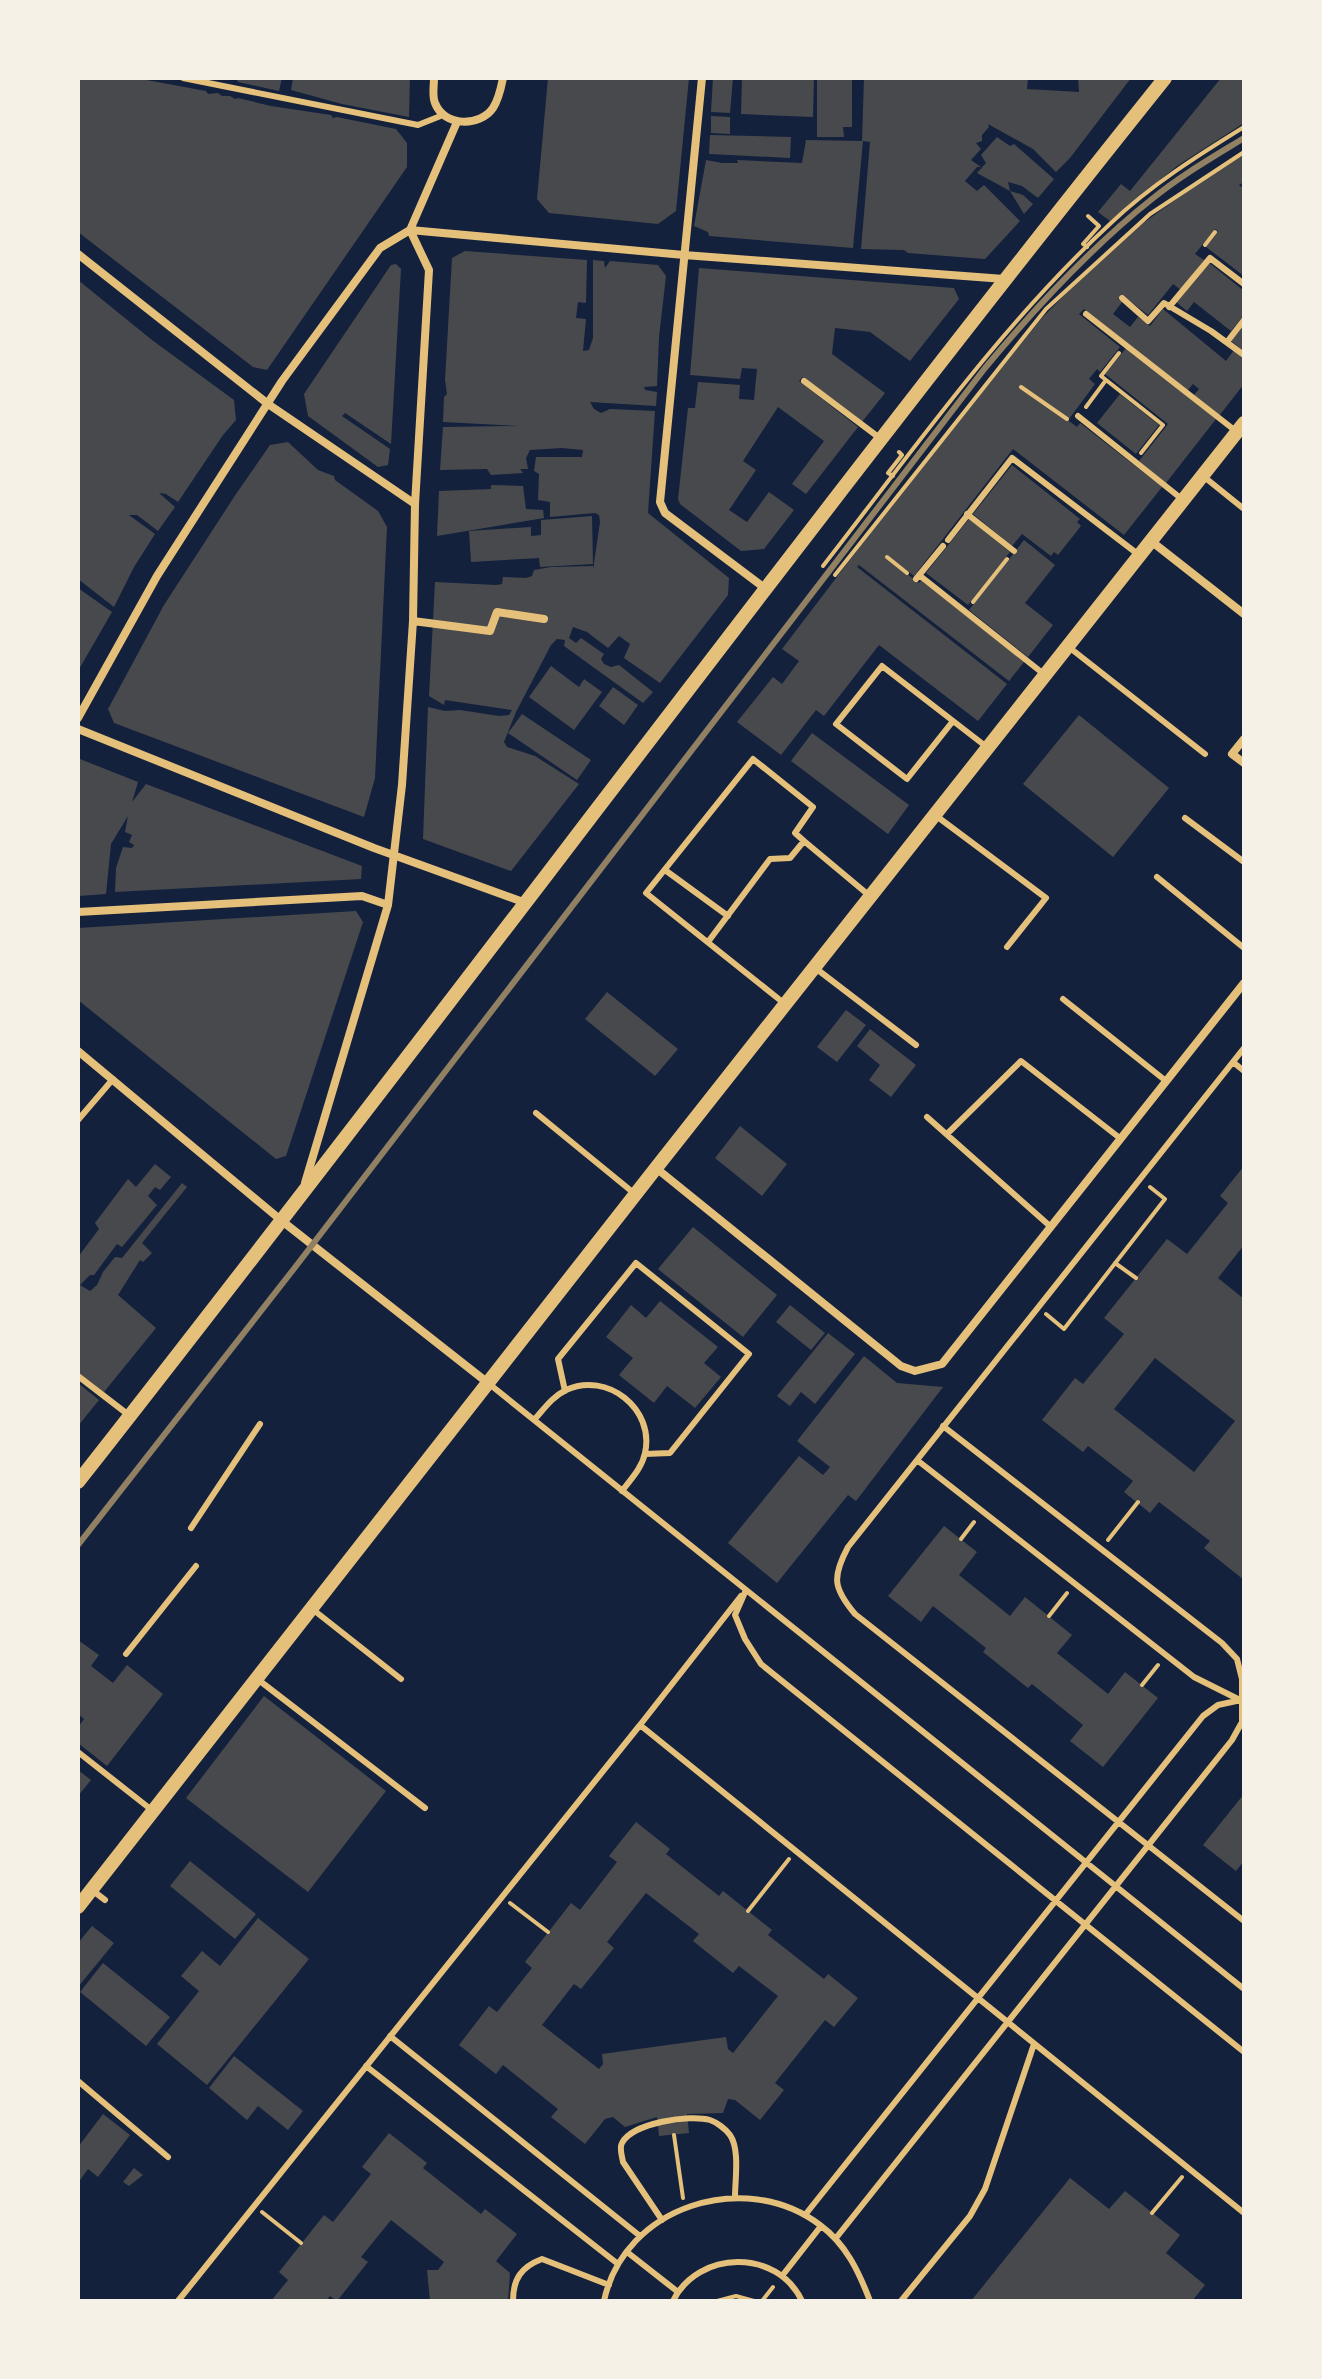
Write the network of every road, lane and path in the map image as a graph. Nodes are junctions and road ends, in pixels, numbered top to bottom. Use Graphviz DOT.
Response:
graph roads {
  1 [pos="188,78"];
  2 [pos="434,78"];
  3 [pos="503,78"];
  4 [pos="702,78"];
  5 [pos="1165,78"];
  6 [pos="443,115"];
  7 [pos="457,122"];
  8 [pos="1244,127"];
  9 [pos="1244,152"];
  10 [pos="1088,216"];
  11 [pos="410,230"];
  12 [pos="1087,247"];
  13 [pos="78,254"];
  14 [pos="684,255"];
  15 [pos="1004,279"];
  16 [pos="1244,284"];
  17 [pos="1122,298"];
  18 [pos="1169,307"];
  19 [pos="1086,314"];
  20 [pos="1244,320"];
  21 [pos="1227,342"];
  22 [pos="1126,345"];
  23 [pos="1244,355"];
  24 [pos="1106,380"];
  25 [pos="804,381"];
  26 [pos="1021,387"];
  27 [pos="268,404"];
  28 [pos="1078,416"];
  29 [pos="1240,428"];
  30 [pos="881,439"];
  31 [pos="899,452"];
  32 [pos="1135,461"];
  33 [pos="893,476"];
  34 [pos="1202,476"];
  35 [pos="1183,500"];
  36 [pos="415,504"];
  37 [pos="1244,509"];
  38 [pos="967,514"];
  39 [pos="1151,541"];
  40 [pos="1014,551"];
  41 [pos="1139,555"];
  42 [pos="887,557"];
  43 [pos="823,566"];
  44 [pos="835,575"];
  45 [pos="917,577"];
  46 [pos="766,589"];
  47 [pos="965,611"];
  48 [pos="1244,614"];
  49 [pos="544,619"];
  50 [pos="413,621"];
  51 [pos="1068,646"];
  52 [pos="1045,675"];
  53 [pos="78,718"];
  54 [pos="953,721"];
  55 [pos="78,729"];
  56 [pos="1244,739"];
  57 [pos="988,748"];
  58 [pos="1205,754"];
  59 [pos="1244,763"];
  60 [pos="935,815"];
  61 [pos="1185,818"];
  62 [pos="804,841"];
  63 [pos="394,854"];
  64 [pos="1244,862"];
  65 [pos="665,870"];
  66 [pos="1157,877"];
  67 [pos="871,897"];
  68 [pos="526,903"];
  69 [pos="388,905"];
  70 [pos="78,912"];
  71 [pos="728,916"];
  72 [pos="708,942"];
  73 [pos="1007,947"];
  74 [pos="1244,948"];
  75 [pos="814,967"];
  76 [pos="1244,983"];
  77 [pos="1063,999"];
  78 [pos="785,1004"];
  79 [pos="916,1045"];
  80 [pos="1244,1048"];
  81 [pos="78,1051"];
  82 [pos="1233,1062"];
  83 [pos="1244,1071"];
  84 [pos="113,1079"];
  85 [pos="1166,1081"];
  86 [pos="536,1113"];
  87 [pos="927,1117"];
  88 [pos="78,1120"];
  89 [pos="947,1134"];
  90 [pos="1121,1139"];
  91 [pos="656,1168"];
  92 [pos="1140,1179"];
  93 [pos="635,1194"];
  94 [pos="302,1195"];
  95 [pos="282,1221"];
  96 [pos="1051,1227"];
  97 [pos="1115,1263"];
  98 [pos="1136,1278"];
  99 [pos="1037,1308"];
  100 [pos="78,1376"];
  101 [pos="488,1383"];
  102 [pos="565,1391"];
  103 [pos="130,1416"];
  104 [pos="534,1420"];
  105 [pos="260,1424"];
  106 [pos="943,1426"];
  107 [pos="645,1454"];
  108 [pos="917,1460"];
  109 [pos="78,1482"];
  110 [pos="622,1491"];
  111 [pos="1138,1502"];
  112 [pos="971,1526"];
  113 [pos="191,1528"];
  114 [pos="961,1539"];
  115 [pos="1101,1548"];
  116 [pos="196,1566"];
  117 [pos="746,1590"];
  118 [pos="1062,1598"];
  119 [pos="311,1608"];
  120 [pos="1049,1616"];
  121 [pos="126,1654"];
  122 [pos="1153,1670"];
  123 [pos="256,1678"];
  124 [pos="401,1679"];
  125 [pos="1142,1685"];
  126 [pos="1243,1700"];
  127 [pos="640,1725"];
  128 [pos="78,1752"];
  129 [pos="425,1808"];
  130 [pos="153,1811"];
  131 [pos="1118,1821"];
  132 [pos="1149,1846"];
  133 [pos="795,1851"];
  134 [pos="1085,1861"];
  135 [pos="1116,1886"];
  136 [pos="91,1889"];
  137 [pos="502,1896"];
  138 [pos="105,1900"];
  139 [pos="1054,1900"];
  140 [pos="78,1907"];
  141 [pos="748,1911"];
  142 [pos="1244,1921"];
  143 [pos="1085,1925"];
  144 [pos="548,1932"];
  145 [pos="1244,1989"];
  146 [pos="976,1997"];
  147 [pos="1007,2022"];
  148 [pos="390,2036"];
  149 [pos="1034,2044"];
  150 [pos="1244,2052"];
  151 [pos="366,2066"];
  152 [pos="78,2081"];
  153 [pos="674,2135"];
  154 [pos="168,2157"];
  155 [pos="1170,2192"];
  156 [pos="735,2197"];
  157 [pos="254,2206"];
  158 [pos="685,2208"];
  159 [pos="1152,2213"];
  160 [pos="1244,2213"];
  161 [pos="805,2215"];
  162 [pos="662,2220"];
  163 [pos="821,2226"];
  164 [pos="640,2236"];
  165 [pos="836,2238"];
  166 [pos="301,2243"];
  167 [pos="627,2252"];
  168 [pos="618,2264"];
  169 [pos="782,2276"];
  170 [pos="609,2285"];
  171 [pos="678,2292"];
  172 [pos="178,2301"];
  173 [pos="513,2301"];
  174 [pos="604,2301"];
  175 [pos="673,2301"];
  176 [pos="717,2301"];
  177 [pos="754,2301"];
  178 [pos="802,2301"];
  179 [pos="870,2301"];
  180 [pos="901,2301"];
  1 -- 6 [label="lane"];
  2 -- 6 [label="street"];
  3 -- 7 [label="street"];
  4 -- 14 [label="street"];
  5 -- 15 [label="street"];
  6 -- 7 [label="street"];
  7 -- 11 [label="street"];
  8 -- 12 [label="path"];
  9 -- 44 [label="path"];
  10 -- 12 [label="path"];
  11 -- 14 [label="street"];
  11 -- 27 [label="street"];
  11 -- 36 [label="street"];
  12 -- 33 [label="path"];
  13 -- 27 [label="street"];
  14 -- 15 [label="street"];
  14 -- 46 [label="street"];
  15 -- 30 [label="street"];
  16 -- 18 [label="lane"];
  17 -- 18 [label="lane"];
  18 -- 21 [label="lane"];
  19 -- 22 [label="lane"];
  20 -- 21 [label="lane"];
  21 -- 23 [label="lane"];
  22 -- 24 [label="path"];
  22 -- 29 [label="lane"];
  24 -- 28 [label="path"];
  24 -- 32 [label="path"];
  25 -- 30 [label="lane"];
  26 -- 28 [label="path"];
  27 -- 36 [label="street"];
  27 -- 53 [label="street"];
  28 -- 32 [label="lane"];
  29 -- 34 [label="street"];
  30 -- 46 [label="street"];
  31 -- 33 [label="path"];
  32 -- 35 [label="lane"];
  33 -- 43 [label="path"];
  34 -- 35 [label="street"];
  34 -- 37 [label="lane"];
  35 -- 39 [label="street"];
  36 -- 50 [label="street"];
  38 -- 40 [label="lane"];
  38 -- 41 [label="lane"];
  38 -- 45 [label="lane"];
  39 -- 41 [label="street"];
  39 -- 48 [label="street"];
  40 -- 47 [label="path"];
  41 -- 51 [label="street"];
  42 -- 45 [label="path"];
  45 -- 47 [label="lane"];
  46 -- 68 [label="street"];
  47 -- 52 [label="lane"];
  49 -- 50 [label="street"];
  50 -- 63 [label="street"];
  51 -- 52 [label="street"];
  51 -- 58 [label="lane"];
  52 -- 57 [label="street"];
  54 -- 54 [label="lane"];
  54 -- 57 [label="lane"];
  55 -- 63 [label="street"];
  56 -- 59 [label="street"];
  57 -- 60 [label="street"];
  60 -- 67 [label="street"];
  60 -- 73 [label="lane"];
  61 -- 64 [label="lane"];
  62 -- 65 [label="lane"];
  62 -- 67 [label="lane"];
  62 -- 71 [label="lane"];
  63 -- 68 [label="street"];
  63 -- 69 [label="street"];
  65 -- 71 [label="lane"];
  65 -- 72 [label="lane"];
  66 -- 74 [label="lane"];
  67 -- 75 [label="street"];
  68 -- 94 [label="street"];
  69 -- 70 [label="street"];
  69 -- 94 [label="street"];
  71 -- 72 [label="lane"];
  72 -- 78 [label="lane"];
  75 -- 78 [label="street"];
  75 -- 79 [label="lane"];
  76 -- 85 [label="street"];
  77 -- 85 [label="lane"];
  78 -- 91 [label="street"];
  80 -- 82 [label="lane"];
  81 -- 84 [label="street"];
  82 -- 83 [label="lane"];
  82 -- 92 [label="lane"];
  84 -- 88 [label="lane"];
  84 -- 95 [label="street"];
  85 -- 90 [label="street"];
  86 -- 93 [label="lane"];
  87 -- 89 [label="lane"];
  89 -- 90 [label="lane"];
  89 -- 96 [label="lane"];
  90 -- 96 [label="street"];
  91 -- 93 [label="street"];
  91 -- 96 [label="street"];
  92 -- 97 [label="path"];
  92 -- 99 [label="lane"];
  93 -- 101 [label="street"];
  94 -- 95 [label="street"];
  95 -- 101 [label="street"];
  95 -- 103 [label="street"];
  97 -- 98 [label="path"];
  97 -- 99 [label="path"];
  99 -- 106 [label="lane"];
  100 -- 103 [label="lane"];
  101 -- 104 [label="lane"];
  101 -- 119 [label="street"];
  102 -- 104 [label="lane"];
  102 -- 107 [label="lane"];
  102 -- 107 [label="lane"];
  103 -- 109 [label="street"];
  104 -- 110 [label="lane"];
  105 -- 113 [label="lane"];
  106 -- 108 [label="lane"];
  106 -- 115 [label="lane"];
  107 -- 110 [label="lane"];
  108 -- 126 [label="lane"];
  108 -- 131 [label="lane"];
  110 -- 117 [label="lane"];
  111 -- 115 [label="path"];
  112 -- 114 [label="path"];
  115 -- 126 [label="lane"];
  116 -- 121 [label="lane"];
  117 -- 127 [label="lane"];
  117 -- 134 [label="lane"];
  117 -- 139 [label="lane"];
  118 -- 120 [label="path"];
  119 -- 123 [label="street"];
  119 -- 124 [label="lane"];
  122 -- 125 [label="path"];
  123 -- 129 [label="lane"];
  123 -- 130 [label="street"];
  126 -- 131 [label="lane"];
  126 -- 132 [label="lane"];
  127 -- 133 [label="lane"];
  127 -- 137 [label="lane"];
  128 -- 130 [label="lane"];
  130 -- 136 [label="street"];
  131 -- 132 [label="lane"];
  131 -- 134 [label="lane"];
  132 -- 135 [label="lane"];
  132 -- 142 [label="lane"];
  133 -- 141 [label="path"];
  133 -- 146 [label="lane"];
  134 -- 135 [label="lane"];
  134 -- 139 [label="lane"];
  135 -- 143 [label="lane"];
  135 -- 145 [label="lane"];
  136 -- 138 [label="lane"];
  136 -- 140 [label="street"];
  137 -- 144 [label="path"];
  137 -- 148 [label="lane"];
  139 -- 143 [label="lane"];
  139 -- 146 [label="lane"];
  143 -- 147 [label="lane"];
  143 -- 150 [label="lane"];
  146 -- 147 [label="lane"];
  146 -- 161 [label="lane"];
  147 -- 149 [label="lane"];
  147 -- 165 [label="lane"];
  148 -- 151 [label="lane"];
  148 -- 164 [label="lane"];
  149 -- 160 [label="lane"];
  149 -- 180 [label="lane"];
  151 -- 157 [label="lane"];
  151 -- 168 [label="lane"];
  152 -- 154 [label="lane"];
  153 -- 158 [label="path"];
  155 -- 159 [label="path"];
  156 -- 158 [label="lane"];
  156 -- 161 [label="lane"];
  156 -- 162 [label="lane"];
  157 -- 166 [label="path"];
  157 -- 172 [label="lane"];
  158 -- 162 [label="lane"];
  161 -- 163 [label="lane"];
  162 -- 164 [label="lane"];
  163 -- 165 [label="lane"];
  163 -- 169 [label="lane"];
  164 -- 167 [label="lane"];
  165 -- 179 [label="lane"];
  167 -- 168 [label="lane"];
  167 -- 171 [label="lane"];
  168 -- 170 [label="lane"];
  169 -- 171 [label="lane"];
  169 -- 178 [label="lane"];
  170 -- 173 [label="lane"];
  170 -- 174 [label="lane"];
  171 -- 175 [label="lane"];
  176 -- 177 [label="path"];
}
